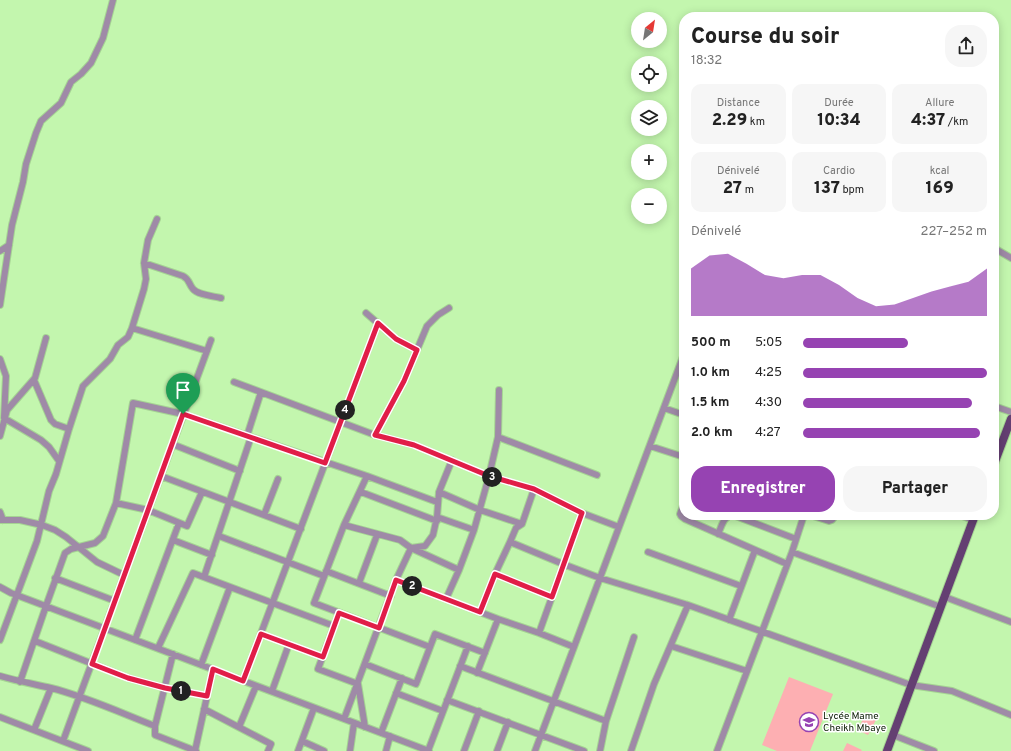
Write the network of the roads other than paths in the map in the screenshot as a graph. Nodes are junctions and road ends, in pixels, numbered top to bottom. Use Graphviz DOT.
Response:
graph roads {
  1 [pos="113,0"];
  2 [pos="157,219"];
  3 [pos="9,245"];
  4 [pos="0,251"];
  5 [pos="999,251"];
  6 [pos="1011,258"];
  7 [pos="144,264"];
  8 [pos="221,298"];
  9 [pos="0,305"];
  10 [pos="449,308"];
  11 [pos="366,313"];
  12 [pos="378,323"];
  13 [pos="132,328"];
  14 [pos="46,338"];
  15 [pos="211,340"];
  16 [pos="417,350"];
  17 [pos="207,351"];
  18 [pos="0,359"];
  19 [pos="679,368"];
  20 [pos="34,380"];
  21 [pos="234,382"];
  22 [pos="499,390"];
  23 [pos="261,392"];
  24 [pos="664,408"];
  25 [pos="999,408"];
  26 [pos="1011,412"];
  27 [pos="679,413"];
  28 [pos="183,414"];
  29 [pos="4,418"];
  30 [pos="1011,420"];
  31 [pos="341,422"];
  32 [pos="68,429"];
  33 [pos="375,435"];
  34 [pos="0,436"];
  35 [pos="249,437"];
  36 [pos="498,437"];
  37 [pos="172,444"];
  38 [pos="650,446"];
  39 [pos="999,451"];
  40 [pos="679,455"];
  41 [pos="452,460"];
  42 [pos="59,462"];
  43 [pos="325,463"];
  44 [pos="240,470"];
  45 [pos="597,474"];
  46 [pos="161,476"];
  47 [pos="367,476"];
  48 [pos="489,476"];
  49 [pos="278,479"];
  50 [pos="534,489"];
  51 [pos="202,492"];
  52 [pos="361,492"];
  53 [pos="439,492"];
  54 [pos="230,502"];
  55 [pos="437,502"];
  56 [pos="116,503"];
  57 [pos="148,510"];
  58 [pos="480,510"];
  59 [pos="0,512"];
  60 [pos="582,513"];
  61 [pos="264,515"];
  62 [pos="437,519"];
  63 [pos="1,520"];
  64 [pos="689,520"];
  65 [pos="724,520"];
  66 [pos="746,520"];
  67 [pos="802,520"];
  68 [pos="973,520"];
  69 [pos="179,523"];
  70 [pos="42,524"];
  71 [pos="522,524"];
  72 [pos="344,525"];
  73 [pos="619,527"];
  74 [pos="301,529"];
  75 [pos="474,530"];
  76 [pos="718,534"];
  77 [pos="377,535"];
  78 [pos="219,536"];
  79 [pos="796,539"];
  80 [pos="173,540"];
  81 [pos="510,542"];
  82 [pos="78,547"];
  83 [pos="411,548"];
  84 [pos="755,550"];
  85 [pos="648,552"];
  86 [pos="792,552"];
  87 [pos="212,555"];
  88 [pos="288,562"];
  89 [pos="563,564"];
  90 [pos="787,564"];
  91 [pos="459,570"];
  92 [pos="325,573"];
  93 [pos="495,574"];
  94 [pos="124,575"];
  95 [pos="204,577"];
  96 [pos="55,578"];
  97 [pos="600,578"];
  98 [pos="396,580"];
  99 [pos="359,583"];
  100 [pos="741,586"];
  101 [pos="0,587"];
  102 [pos="230,587"];
  103 [pos="17,595"];
  104 [pos="391,596"];
  105 [pos="552,597"];
  106 [pos="945,597"];
  107 [pos="446,599"];
  108 [pos="115,601"];
  109 [pos="273,603"];
  110 [pos="688,605"];
  111 [pos="46,606"];
  112 [pos="941,607"];
  113 [pos="480,612"];
  114 [pos="339,613"];
  115 [pos="498,619"];
  116 [pos="729,620"];
  117 [pos="1011,622"];
  118 [pos="334,626"];
  119 [pos="105,628"];
  120 [pos="379,628"];
  121 [pos="539,632"];
  122 [pos="762,632"];
  123 [pos="261,634"];
  124 [pos="634,637"];
  125 [pos="0,640"];
  126 [pos="135,640"];
  127 [pos="35,641"];
  128 [pos="289,644"];
  129 [pos="468,646"];
  130 [pos="671,646"];
  131 [pos="430,647"];
  132 [pos="574,647"];
  133 [pos="158,648"];
  134 [pos="485,652"];
  135 [pos="173,654"];
  136 [pos="323,657"];
  137 [pos="92,664"];
  138 [pos="365,664"];
  139 [pos="201,665"];
  140 [pos="460,666"];
  141 [pos="213,669"];
  142 [pos="748,671"];
  143 [pos="477,673"];
  144 [pos="0,676"];
  145 [pos="402,678"];
  146 [pos="243,681"];
  147 [pos="20,682"];
  148 [pos="358,684"];
  149 [pos="911,685"];
  150 [pos="256,686"];
  151 [pos="51,688"];
  152 [pos="165,688"];
  153 [pos="272,691"];
  154 [pos="396,693"];
  155 [pos="207,696"];
  156 [pos="79,697"];
  157 [pos="447,700"];
  158 [pos="554,701"];
  159 [pos="314,708"];
  160 [pos="204,709"];
  161 [pos="443,711"];
  162 [pos="479,711"];
  163 [pos="1011,715"];
  164 [pos="0,717"];
  165 [pos="344,719"];
  166 [pos="606,721"];
  167 [pos="354,722"];
  168 [pos="508,722"];
  169 [pos="155,726"];
  170 [pos="238,727"];
  171 [pos="365,727"];
  172 [pos="34,730"];
  173 [pos="381,733"];
  174 [pos="541,735"];
  175 [pos="390,736"];
  176 [pos="893,736"];
  177 [pos="63,741"];
  178 [pos="302,741"];
  179 [pos="579,750"];
  180 [pos="88,751"];
  181 [pos="196,751"];
  182 [pos="268,751"];
  183 [pos="298,751"];
  184 [pos="324,751"];
  185 [pos="350,751"];
  186 [pos="386,751"];
  187 [pos="429,751"];
  188 [pos="464,751"];
  189 [pos="497,751"];
  190 [pos="535,751"];
  191 [pos="600,751"];
  192 [pos="631,751"];
  193 [pos="717,751"];
  194 [pos="887,751"];
  195 [pos="934,751"];
  1 -- 3 [label="street"];
  2 -- 7 [label="street"];
  3 -- 4 [label="street"];
  3 -- 9 [label="street"];
  5 -- 6 [label="street"];
  7 -- 8 [label="street"];
  7 -- 13 [label="street"];
  10 -- 16 [label="street"];
  11 -- 12 [label="street"];
  12 -- 16 [label="street"];
  12 -- 31 [label="street"];
  13 -- 17 [label="street"];
  13 -- 32 [label="street"];
  14 -- 20 [label="street"];
  15 -- 17 [label="street"];
  16 -- 33 [label="street"];
  17 -- 28 [label="street"];
  18 -- 29 [label="street"];
  19 -- 24 [label="street"];
  20 -- 29 [label="street"];
  20 -- 32 [label="street"];
  21 -- 23 [label="street"];
  22 -- 36 [label="street"];
  23 -- 31 [label="street"];
  23 -- 35 [label="street"];
  24 -- 27 [label="street"];
  24 -- 38 [label="street"];
  25 -- 26 [label="street"];
  28 -- 35 [label="street"];
  28 -- 37 [label="street"];
  28 -- 56 [label="street"];
  29 -- 34 [label="street"];
  29 -- 42 [label="street"];
  30 -- 39 [label="main road"];
  31 -- 33 [label="street"];
  31 -- 43 [label="street"];
  32 -- 42 [label="street"];
  33 -- 41 [label="street"];
  35 -- 43 [label="street"];
  35 -- 44 [label="street"];
  36 -- 45 [label="street"];
  36 -- 48 [label="street"];
  37 -- 44 [label="street"];
  37 -- 46 [label="street"];
  38 -- 40 [label="street"];
  38 -- 73 [label="street"];
  41 -- 48 [label="street"];
  41 -- 53 [label="street"];
  42 -- 70 [label="street"];
  43 -- 47 [label="street"];
  43 -- 74 [label="street"];
  44 -- 54 [label="street"];
  46 -- 51 [label="street"];
  46 -- 57 [label="street"];
  47 -- 52 [label="street"];
  47 -- 55 [label="street"];
  48 -- 50 [label="street"];
  48 -- 58 [label="street"];
  49 -- 61 [label="street"];
  50 -- 60 [label="street"];
  50 -- 71 [label="street"];
  51 -- 54 [label="street"];
  51 -- 69 [label="street"];
  52 -- 62 [label="street"];
  52 -- 72 [label="street"];
  53 -- 55 [label="street"];
  53 -- 58 [label="street"];
  54 -- 61 [label="street"];
  54 -- 78 [label="street"];
  55 -- 62 [label="street"];
  56 -- 57 [label="street"];
  56 -- 82 [label="street"];
  57 -- 69 [label="street"];
  57 -- 94 [label="street"];
  58 -- 71 [label="street"];
  58 -- 75 [label="street"];
  59 -- 63 [label="street"];
  60 -- 73 [label="street"];
  60 -- 89 [label="street"];
  61 -- 74 [label="street"];
  62 -- 75 [label="street"];
  62 -- 83 [label="street"];
  63 -- 70 [label="street"];
  64 -- 76 [label="street"];
  65 -- 76 [label="street"];
  66 -- 79 [label="street"];
  67 -- 79 [label="street"];
  68 -- 106 [label="main road"];
  69 -- 80 [label="street"];
  70 -- 82 [label="street"];
  70 -- 103 [label="street"];
  71 -- 81 [label="street"];
  72 -- 77 [label="street"];
  72 -- 92 [label="street"];
  73 -- 97 [label="street"];
  74 -- 88 [label="street"];
  75 -- 91 [label="street"];
  76 -- 84 [label="street"];
  77 -- 83 [label="street"];
  77 -- 99 [label="street"];
  78 -- 87 [label="street"];
  78 -- 88 [label="street"];
  79 -- 86 [label="street"];
  80 -- 87 [label="street"];
  80 -- 126 [label="street"];
  81 -- 89 [label="street"];
  81 -- 93 [label="street"];
  82 -- 94 [label="street"];
  82 -- 96 [label="street"];
  83 -- 91 [label="street"];
  83 -- 98 [label="street"];
  84 -- 90 [label="street"];
  84 -- 100 [label="street"];
  85 -- 100 [label="street"];
  86 -- 90 [label="street"];
  86 -- 112 [label="street"];
  87 -- 95 [label="street"];
  88 -- 92 [label="street"];
  88 -- 109 [label="street"];
  89 -- 97 [label="street"];
  89 -- 105 [label="street"];
  90 -- 122 [label="street"];
  91 -- 107 [label="street"];
  92 -- 99 [label="street"];
  92 -- 114 [label="street"];
  93 -- 105 [label="street"];
  93 -- 113 [label="street"];
  94 -- 108 [label="street"];
  95 -- 102 [label="street"];
  95 -- 133 [label="street"];
  96 -- 108 [label="street"];
  96 -- 111 [label="street"];
  97 -- 110 [label="street"];
  97 -- 132 [label="street"];
  98 -- 104 [label="street"];
  98 -- 107 [label="street"];
  99 -- 104 [label="street"];
  100 -- 116 [label="street"];
  101 -- 103 [label="street"];
  102 -- 109 [label="street"];
  102 -- 139 [label="street"];
  103 -- 111 [label="street"];
  103 -- 125 [label="street"];
  104 -- 120 [label="street"];
  105 -- 121 [label="street"];
  106 -- 112 [label="main road"];
  106 -- 117 [label="street"];
  107 -- 113 [label="street"];
  108 -- 119 [label="street"];
  109 -- 118 [label="street"];
  109 -- 123 [label="street"];
  110 -- 116 [label="street"];
  110 -- 130 [label="street"];
  111 -- 119 [label="street"];
  111 -- 127 [label="street"];
  112 -- 149 [label="main road"];
  113 -- 115 [label="street"];
  114 -- 118 [label="street"];
  114 -- 120 [label="street"];
  115 -- 121 [label="street"];
  115 -- 134 [label="street"];
  116 -- 122 [label="street"];
  118 -- 136 [label="street"];
  119 -- 126 [label="street"];
  119 -- 137 [label="street"];
  120 -- 131 [label="street"];
  120 -- 138 [label="street"];
  121 -- 132 [label="street"];
  122 -- 142 [label="street"];
  122 -- 149 [label="street"];
  123 -- 128 [label="street"];
  123 -- 146 [label="street"];
  124 -- 166 [label="street"];
  126 -- 133 [label="street"];
  127 -- 137 [label="street"];
  127 -- 147 [label="street"];
  128 -- 136 [label="street"];
  128 -- 153 [label="street"];
  129 -- 131 [label="street"];
  129 -- 134 [label="street"];
  129 -- 140 [label="street"];
  130 -- 142 [label="street"];
  130 -- 192 [label="street"];
  131 -- 145 [label="street"];
  132 -- 158 [label="street"];
  133 -- 135 [label="street"];
  134 -- 143 [label="street"];
  135 -- 139 [label="street"];
  135 -- 152 [label="street"];
  136 -- 148 [label="street"];
  137 -- 152 [label="street"];
  137 -- 156 [label="street"];
  138 -- 145 [label="street"];
  138 -- 148 [label="street"];
  139 -- 141 [label="street"];
  140 -- 143 [label="street"];
  140 -- 157 [label="street"];
  141 -- 146 [label="street"];
  141 -- 155 [label="street"];
  142 -- 193 [label="street"];
  143 -- 158 [label="street"];
  144 -- 147 [label="street"];
  145 -- 154 [label="street"];
  146 -- 150 [label="street"];
  147 -- 151 [label="street"];
  148 -- 165 [label="street"];
  148 -- 171 [label="street"];
  149 -- 163 [label="street"];
  149 -- 176 [label="main road"];
  150 -- 153 [label="street"];
  150 -- 170 [label="street"];
  151 -- 156 [label="street"];
  151 -- 172 [label="street"];
  152 -- 155 [label="street"];
  152 -- 169 [label="street"];
  153 -- 159 [label="street"];
  154 -- 161 [label="street"];
  154 -- 173 [label="street"];
  155 -- 160 [label="street"];
  156 -- 169 [label="street"];
  156 -- 177 [label="street"];
  157 -- 161 [label="street"];
  157 -- 162 [label="street"];
  158 -- 166 [label="street"];
  158 -- 174 [label="street"];
  159 -- 165 [label="street"];
  159 -- 178 [label="street"];
  160 -- 170 [label="street"];
  160 -- 181 [label="street"];
  161 -- 187 [label="street"];
  162 -- 168 [label="street"];
  162 -- 188 [label="street"];
  164 -- 172 [label="street"];
  165 -- 167 [label="street"];
  166 -- 191 [label="street"];
  167 -- 171 [label="street"];
  167 -- 185 [label="street"];
  168 -- 174 [label="street"];
  168 -- 189 [label="street"];
  169 -- 181 [label="street"];
  170 -- 182 [label="street"];
  171 -- 173 [label="street"];
  172 -- 177 [label="street"];
  173 -- 175 [label="street"];
  174 -- 179 [label="street"];
  174 -- 190 [label="street"];
  175 -- 186 [label="street"];
  175 -- 187 [label="street"];
  176 -- 194 [label="main road"];
  176 -- 195 [label="street"];
  177 -- 180 [label="street"];
  178 -- 183 [label="street"];
  178 -- 184 [label="street"];
}
